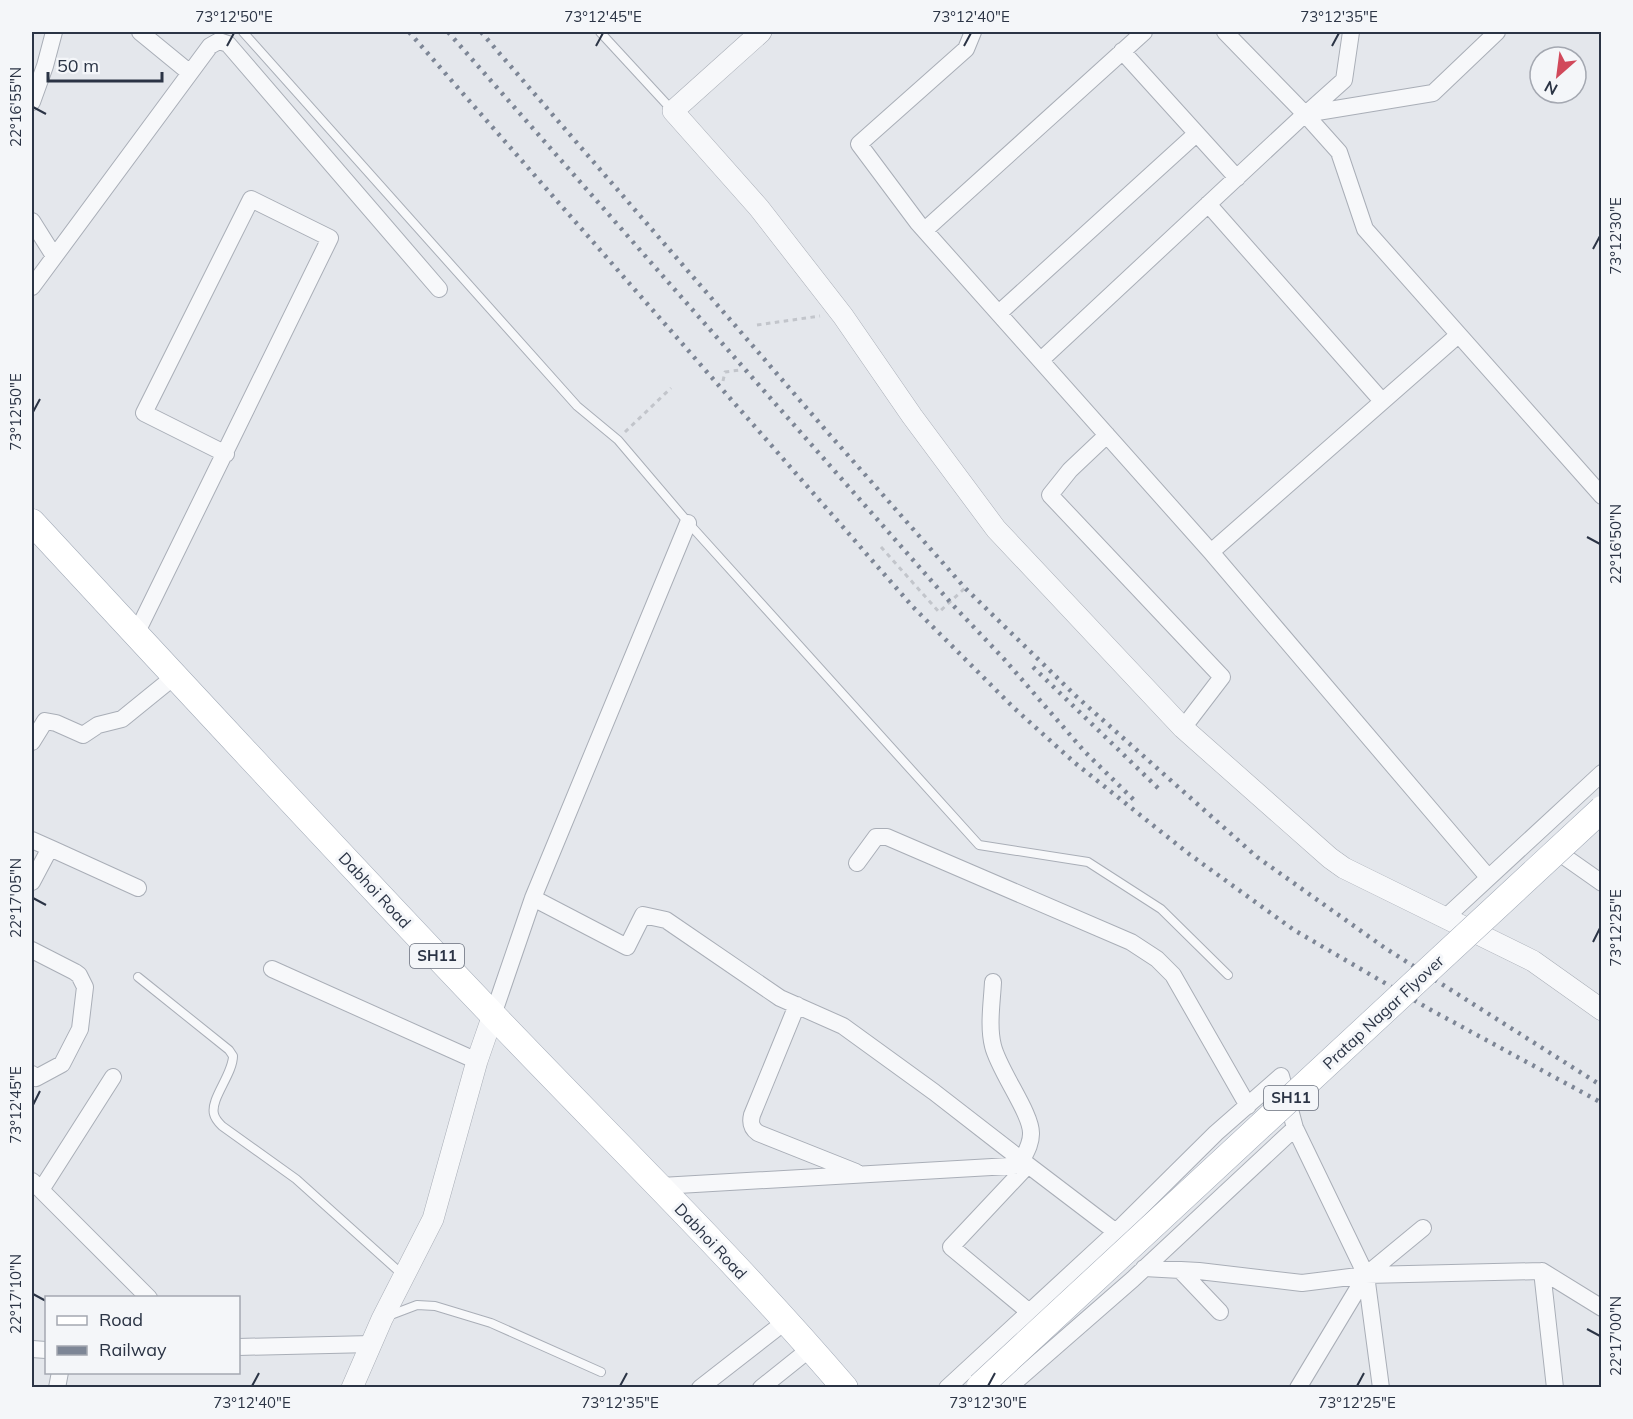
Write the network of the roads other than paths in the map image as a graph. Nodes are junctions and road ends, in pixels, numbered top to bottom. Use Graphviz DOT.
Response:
graph roads {
  1 [pos="54,32"];
  2 [pos="140,32"];
  3 [pos="243,32"];
  4 [pos="600,32"];
  5 [pos="761,32"];
  6 [pos="973,32"];
  7 [pos="1144,32"];
  8 [pos="1225,32"];
  9 [pos="1350,32"];
  10 [pos="1497,32"];
  11 [pos="1122,51"];
  12 [pos="190,74"];
  13 [pos="32,102"];
  14 [pos="673,111"];
  15 [pos="1305,114"];
  16 [pos="1196,134"];
  17 [pos="1237,178"];
  18 [pos="1208,204"];
  19 [pos="32,221"];
  20 [pos="925,230"];
  21 [pos="54,256"];
  22 [pos="32,286"];
  23 [pos="438,289"];
  24 [pos="999,313"];
  25 [pos="1457,336"];
  26 [pos="1041,360"];
  27 [pos="1382,401"];
  28 [pos="1107,435"];
  29 [pos="225,454"];
  30 [pos="1602,496"];
  31 [pos="32,522"];
  32 [pos="688,523"];
  33 [pos="1211,552"];
  34 [pos="136,634"];
  35 [pos="175,676"];
  36 [pos="1183,728"];
  37 [pos="32,742"];
  38 [pos="1602,773"];
  39 [pos="1602,809"];
  40 [pos="1602,825"];
  41 [pos="32,840"];
  42 [pos="50,848"];
  43 [pos="1565,857"];
  44 [pos="857,863"];
  45 [pos="1488,877"];
  46 [pos="32,882"];
  47 [pos="1602,883"];
  48 [pos="138,888"];
  49 [pos="533,898"];
  50 [pos="1445,918"];
  51 [pos="1481,935"];
  52 [pos="32,950"];
  53 [pos="272,969"];
  54 [pos="1228,975"];
  55 [pos="138,977"];
  56 [pos="993,982"];
  57 [pos="797,1005"];
  58 [pos="1602,1010"];
  59 [pos="493,1015"];
  60 [pos="477,1060"];
  61 [pos="112,1077"];
  62 [pos="33,1078"];
  63 [pos="1248,1106"];
  64 [pos="1295,1128"];
  65 [pos="1025,1163"];
  66 [pos="862,1175"];
  67 [pos="36,1186"];
  68 [pos="661,1186"];
  69 [pos="1423,1228"];
  70 [pos="1116,1232"];
  71 [pos="1144,1268"];
  72 [pos="1180,1270"];
  73 [pos="1542,1271"];
  74 [pos="1366,1275"];
  75 [pos="404,1277"];
  76 [pos="147,1296"];
  77 [pos="1602,1308"];
  78 [pos="1029,1311"];
  79 [pos="1220,1312"];
  80 [pos="382,1319"];
  81 [pos="786,1321"];
  82 [pos="372,1344"];
  83 [pos="240,1347"];
  84 [pos="811,1348"];
  85 [pos="601,1372"];
  86 [pos="975,1387"];
  87 [pos="352,1388"];
  88 [pos="700,1388"];
  89 [pos="761,1388"];
  90 [pos="844,1388"];
  91 [pos="947,1388"];
  92 [pos="1008,1388"];
  93 [pos="1298,1388"];
  94 [pos="1381,1388"];
  95 [pos="1555,1388"];
  1 -- 13 [label="street"];
  2 -- 12 [label="street"];
  3 -- 32 [label="lane"];
  4 -- 14 [label="lane"];
  5 -- 14 [label="street"];
  6 -- 20 [label="street"];
  7 -- 11 [label="street"];
  8 -- 15 [label="street"];
  9 -- 15 [label="street"];
  10 -- 15 [label="street"];
  11 -- 16 [label="street"];
  11 -- 20 [label="street"];
  12 -- 21 [label="street"];
  12 -- 23 [label="street"];
  14 -- 36 [label="street"];
  15 -- 17 [label="street"];
  15 -- 25 [label="street"];
  16 -- 17 [label="street"];
  16 -- 24 [label="street"];
  17 -- 18 [label="street"];
  18 -- 26 [label="street"];
  18 -- 27 [label="street"];
  19 -- 21 [label="street"];
  20 -- 24 [label="street"];
  21 -- 22 [label="street"];
  24 -- 26 [label="street"];
  25 -- 27 [label="street"];
  25 -- 30 [label="street"];
  26 -- 28 [label="street"];
  27 -- 33 [label="street"];
  28 -- 33 [label="street"];
  28 -- 36 [label="street"];
  29 -- 29 [label="street"];
  29 -- 34 [label="street"];
  31 -- 34 [label="main road, Dabhoi Road / SH11"];
  32 -- 49 [label="street"];
  32 -- 54 [label="lane"];
  33 -- 45 [label="street"];
  34 -- 35 [label="main road, Dabhoi Road / SH11"];
  35 -- 37 [label="street"];
  35 -- 59 [label="main road, Dabhoi Road / SH11"];
  36 -- 50 [label="street"];
  38 -- 45 [label="street"];
  39 -- 86 [label="main road, Pratap Nagar Flyover / SH11, bridge"];
  40 -- 43 [label="street"];
  41 -- 42 [label="street"];
  42 -- 46 [label="street"];
  42 -- 48 [label="street"];
  43 -- 47 [label="street"];
  43 -- 51 [label="street"];
  44 -- 63 [label="street"];
  45 -- 50 [label="street"];
  49 -- 57 [label="street"];
  49 -- 59 [label="street"];
  50 -- 51 [label="street"];
  51 -- 58 [label="street"];
  52 -- 62 [label="street"];
  53 -- 60 [label="street"];
  55 -- 75 [label="lane"];
  56 -- 65 [label="street"];
  57 -- 65 [label="street"];
  57 -- 66 [label="street"];
  59 -- 60 [label="street"];
  59 -- 68 [label="main road, Dabhoi Road / SH11"];
  60 -- 75 [label="street"];
  61 -- 67 [label="street"];
  63 -- 64 [label="street"];
  63 -- 70 [label="street"];
  64 -- 71 [label="street"];
  64 -- 74 [label="street"];
  65 -- 66 [label="street"];
  65 -- 70 [label="street"];
  65 -- 78 [label="street"];
  66 -- 68 [label="street"];
  67 -- 76 [label="street"];
  68 -- 81 [label="main road, Dabhoi Road / SH11"];
  69 -- 74 [label="street"];
  70 -- 78 [label="street"];
  71 -- 72 [label="street"];
  71 -- 92 [label="street"];
  72 -- 74 [label="street"];
  72 -- 79 [label="street"];
  73 -- 74 [label="street"];
  73 -- 77 [label="street"];
  73 -- 95 [label="street"];
  74 -- 93 [label="street"];
  74 -- 94 [label="street"];
  75 -- 80 [label="street"];
  78 -- 91 [label="street"];
  80 -- 82 [label="street"];
  80 -- 85 [label="lane"];
  81 -- 84 [label="main road, Dabhoi Road / SH11"];
  81 -- 88 [label="street"];
  82 -- 83 [label="street"];
  82 -- 87 [label="street"];
  84 -- 89 [label="street"];
  84 -- 90 [label="main road, Dabhoi Road / SH11"];
}
